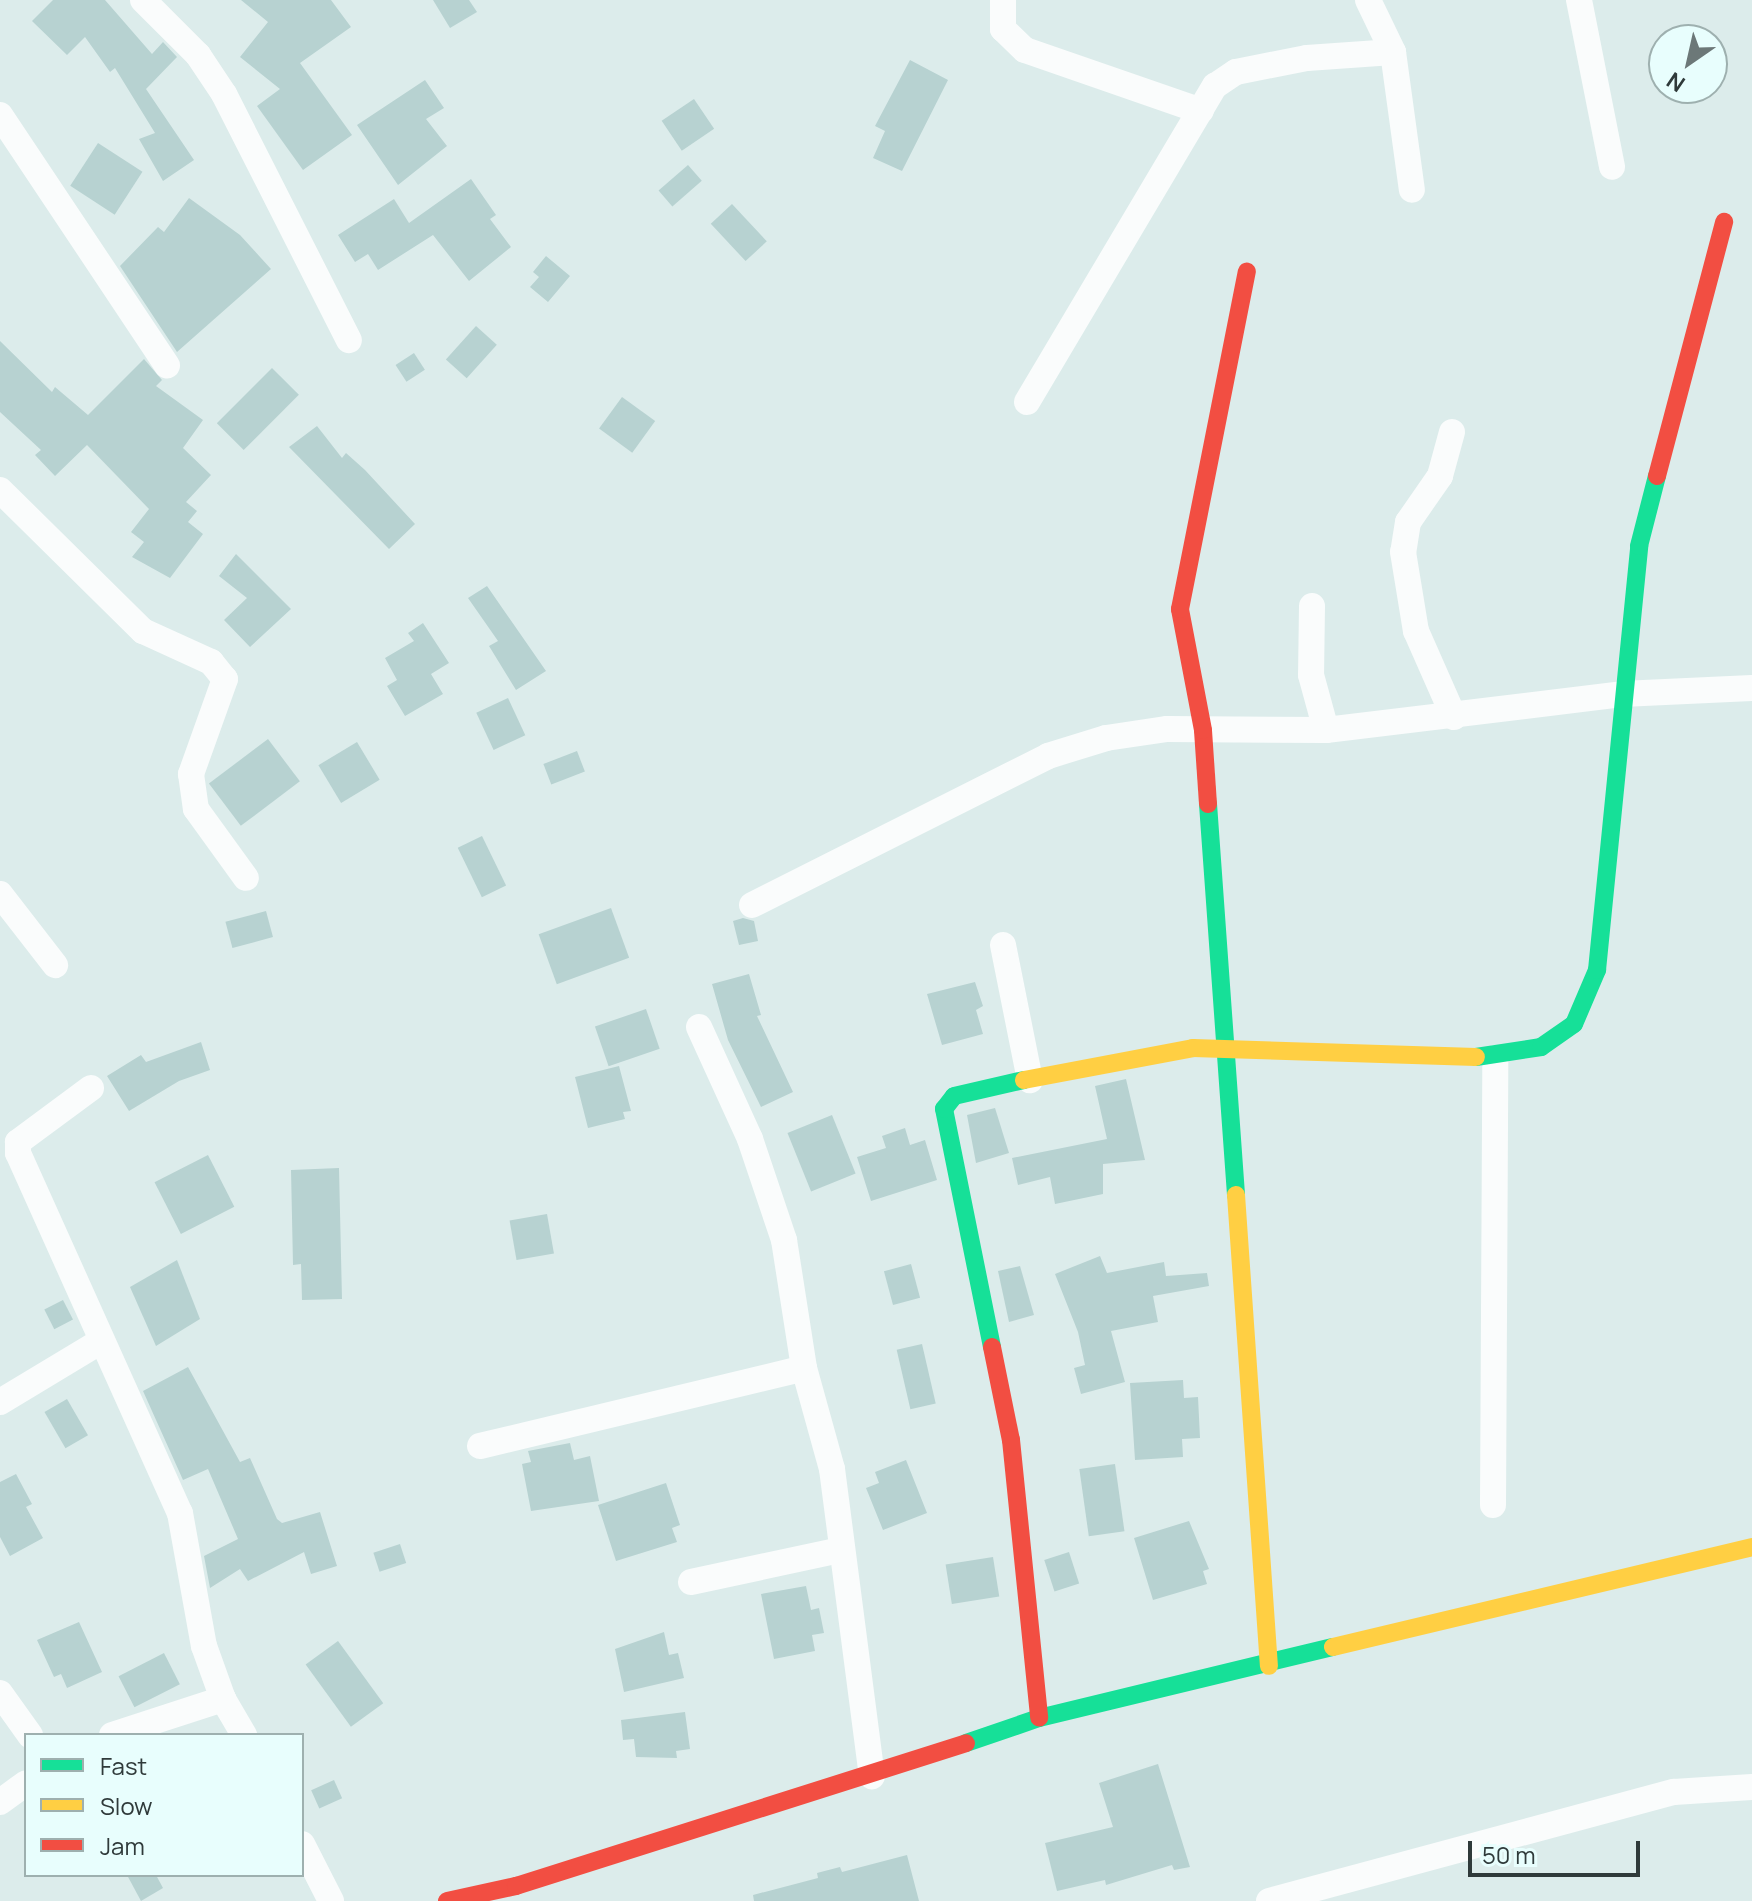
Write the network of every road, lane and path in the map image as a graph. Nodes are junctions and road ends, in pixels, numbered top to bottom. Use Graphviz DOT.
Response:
graph roads {
  1 [pos="143,0"];
  2 [pos="1003,0"];
  3 [pos="1368,0"];
  4 [pos="1579,0"];
  5 [pos="1393,52"];
  6 [pos="1201,111"];
  7 [pos="0,115"];
  8 [pos="1612,167"];
  9 [pos="1412,190"];
  10 [pos="1724,222"];
  11 [pos="1247,272"];
  12 [pos="349,340"];
  13 [pos="167,365"];
  14 [pos="1027,402"];
  15 [pos="1452,432"];
  16 [pos="0,490"];
  17 [pos="1312,606"];
  18 [pos="1752,688"];
  19 [pos="1622,694"];
  20 [pos="1454,717"];
  21 [pos="1203,730"];
  22 [pos="1326,730"];
  23 [pos="246,878"];
  24 [pos="0,894"];
  25 [pos="752,905"];
  26 [pos="1003,945"];
  27 [pos="55,965"];
  28 [pos="699,1027"];
  29 [pos="1226,1050"];
  30 [pos="1495,1058"];
  31 [pos="1030,1080"];
  32 [pos="91,1088"];
  33 [pos="101,1341"];
  34 [pos="804,1368"];
  35 [pos="0,1402"];
  36 [pos="480,1446"];
  37 [pos="1493,1505"];
  38 [pos="1752,1547"];
  39 [pos="840,1550"];
  40 [pos="691,1582"];
  41 [pos="1269,1666"];
  42 [pos="0,1693"];
  43 [pos="223,1699"];
  44 [pos="1039,1718"];
  45 [pos="29,1733"];
  46 [pos="118,1733"];
  47 [pos="243,1733"];
  48 [pos="872,1776"];
  49 [pos="24,1784"];
  50 [pos="1752,1787"];
  51 [pos="0,1802"];
  52 [pos="304,1848"];
  53 [pos="331,1901"];
  54 [pos="447,1901"];
  55 [pos="1269,1901"];
  1 -- 12 [label="street"];
  2 -- 6 [label="street"];
  3 -- 5 [label="street"];
  4 -- 8 [label="street"];
  5 -- 6 [label="street"];
  5 -- 9 [label="street"];
  6 -- 14 [label="street"];
  7 -- 13 [label="street"];
  10 -- 19 [label="street"];
  11 -- 21 [label="street"];
  15 -- 20 [label="street"];
  16 -- 23 [label="street"];
  17 -- 22 [label="street"];
  18 -- 19 [label="street"];
  19 -- 20 [label="street"];
  19 -- 30 [label="street"];
  20 -- 22 [label="street"];
  21 -- 22 [label="street"];
  21 -- 25 [label="street"];
  21 -- 29 [label="street"];
  24 -- 27 [label="street"];
  26 -- 31 [label="street"];
  28 -- 34 [label="street"];
  29 -- 30 [label="street"];
  29 -- 31 [label="street"];
  29 -- 41 [label="street"];
  30 -- 37 [label="street"];
  31 -- 44 [label="street"];
  32 -- 33 [label="street"];
  33 -- 35 [label="street"];
  33 -- 43 [label="street"];
  34 -- 36 [label="street"];
  34 -- 39 [label="street"];
  38 -- 41 [label="street"];
  39 -- 40 [label="street"];
  39 -- 48 [label="street"];
  41 -- 44 [label="street"];
  42 -- 45 [label="street"];
  43 -- 46 [label="street"];
  43 -- 47 [label="street"];
  44 -- 48 [label="street"];
  48 -- 54 [label="street"];
  49 -- 51 [label="street"];
  50 -- 55 [label="street"];
  52 -- 53 [label="street"];
}
